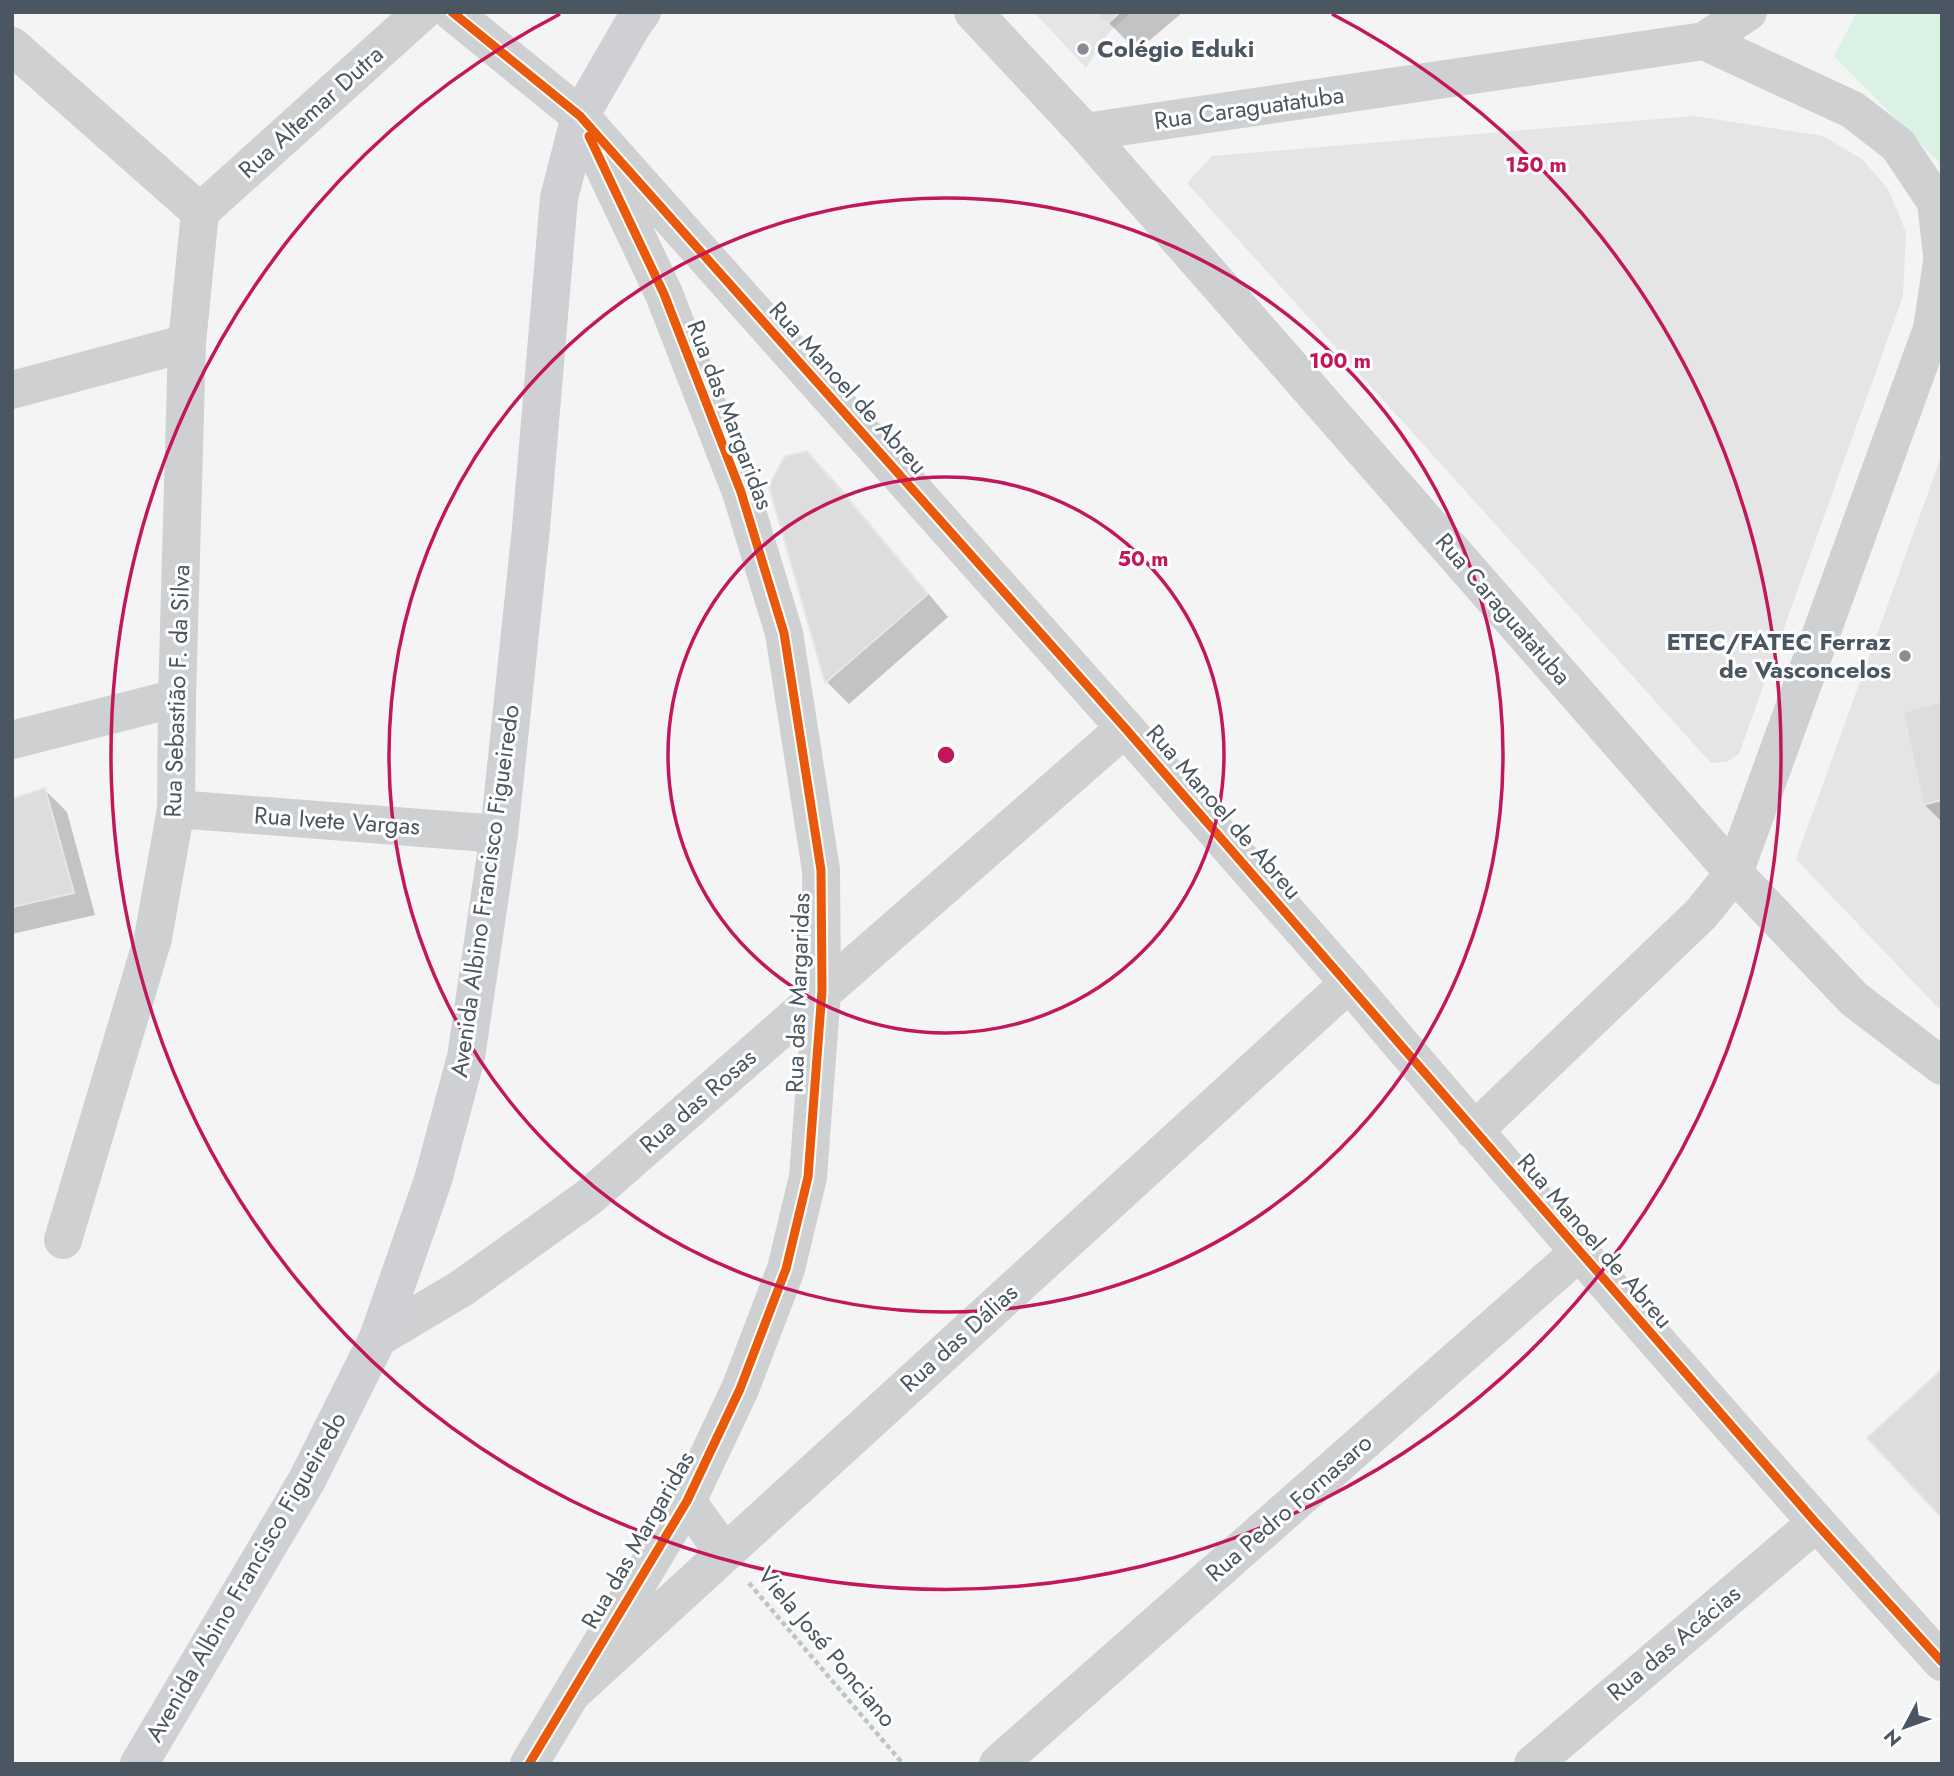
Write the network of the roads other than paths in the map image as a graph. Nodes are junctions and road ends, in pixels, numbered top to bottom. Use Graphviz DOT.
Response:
graph roads {
  1 [pos="422,12"];
  2 [pos="452,12"];
  3 [pos="642,12"];
  4 [pos="973,12"];
  5 [pos="1748,12"];
  6 [pos="1704,41"];
  7 [pos="12,46"];
  8 [pos="580,116"];
  9 [pos="1085,132"];
  10 [pos="200,212"];
  11 [pos="1942,255"];
  12 [pos="1942,262"];
  13 [pos="187,343"];
  14 [pos="12,390"];
  15 [pos="177,698"];
  16 [pos="1125,728"];
  17 [pos="12,740"];
  18 [pos="176,808"];
  19 [pos="499,834"];
  20 [pos="1734,873"];
  21 [pos="1349,983"];
  22 [pos="822,991"];
  23 [pos="1939,1061"];
  24 [pos="1474,1131"];
  25 [pos="63,1240"];
  26 [pos="1579,1252"];
  27 [pos="378,1338"];
  28 [pos="687,1501"];
  29 [pos="1816,1523"];
  30 [pos="724,1553"];
  31 [pos="1942,1662"];
  32 [pos="571,1694"];
  33 [pos="139,1764"];
  34 [pos="529,1764"];
  35 [pos="998,1764"];
  36 [pos="1532,1764"];
  1 -- 10 [label="street, Rua Altemar Dutra"];
  2 -- 8 [label="street, Rua Manoel de Abreu"];
  3 -- 8 [label="main road, Avenida Albino Francisco Figueiredo"];
  4 -- 9 [label="street, Rua Caraguatatuba"];
  5 -- 6 [label="street"];
  6 -- 9 [label="street, Rua Caraguatatuba"];
  6 -- 11 [label="street"];
  7 -- 10 [label="street"];
  8 -- 16 [label="street, Rua Manoel de Abreu"];
  8 -- 19 [label="main road, Avenida Albino Francisco Figueiredo"];
  8 -- 22 [label="street, Rua das Margaridas"];
  9 -- 20 [label="street, Rua Caraguatatuba"];
  10 -- 13 [label="street, Rua Sebastião F. da Silva"];
  12 -- 20 [label="street"];
  13 -- 14 [label="street"];
  13 -- 15 [label="street, Rua Sebastião F. da Silva"];
  15 -- 17 [label="street"];
  15 -- 18 [label="street, Rua Sebastião F. da Silva"];
  16 -- 21 [label="street, Rua Manoel de Abreu"];
  16 -- 22 [label="street, Rua das Rosas"];
  18 -- 19 [label="street, Rua Ivete Vargas"];
  18 -- 25 [label="street, Rua Sebastião F. da Silva"];
  19 -- 27 [label="main road, Avenida Albino Francisco Figueiredo"];
  20 -- 23 [label="street, Rua Caraguatatuba"];
  20 -- 24 [label="street"];
  21 -- 24 [label="street, Rua Manoel de Abreu"];
  21 -- 30 [label="street, Rua das Dálias"];
  22 -- 27 [label="street, Rua das Rosas"];
  22 -- 28 [label="street, Rua das Margaridas"];
  24 -- 26 [label="street, Rua Manoel de Abreu"];
  26 -- 29 [label="street, Rua Manoel de Abreu"];
  26 -- 35 [label="street, Rua Pedro Fornasaro"];
  27 -- 33 [label="main road, Avenida Albino Francisco Figueiredo"];
  28 -- 30 [label="street, Rua das Margaridas"];
  28 -- 32 [label="street, Rua das Margaridas"];
  29 -- 31 [label="street, Rua Manoel de Abreu"];
  29 -- 36 [label="street, Rua das Acácias"];
  30 -- 32 [label="street, Rua das Dálias"];
  32 -- 34 [label="street, Rua das Margaridas"];
}
